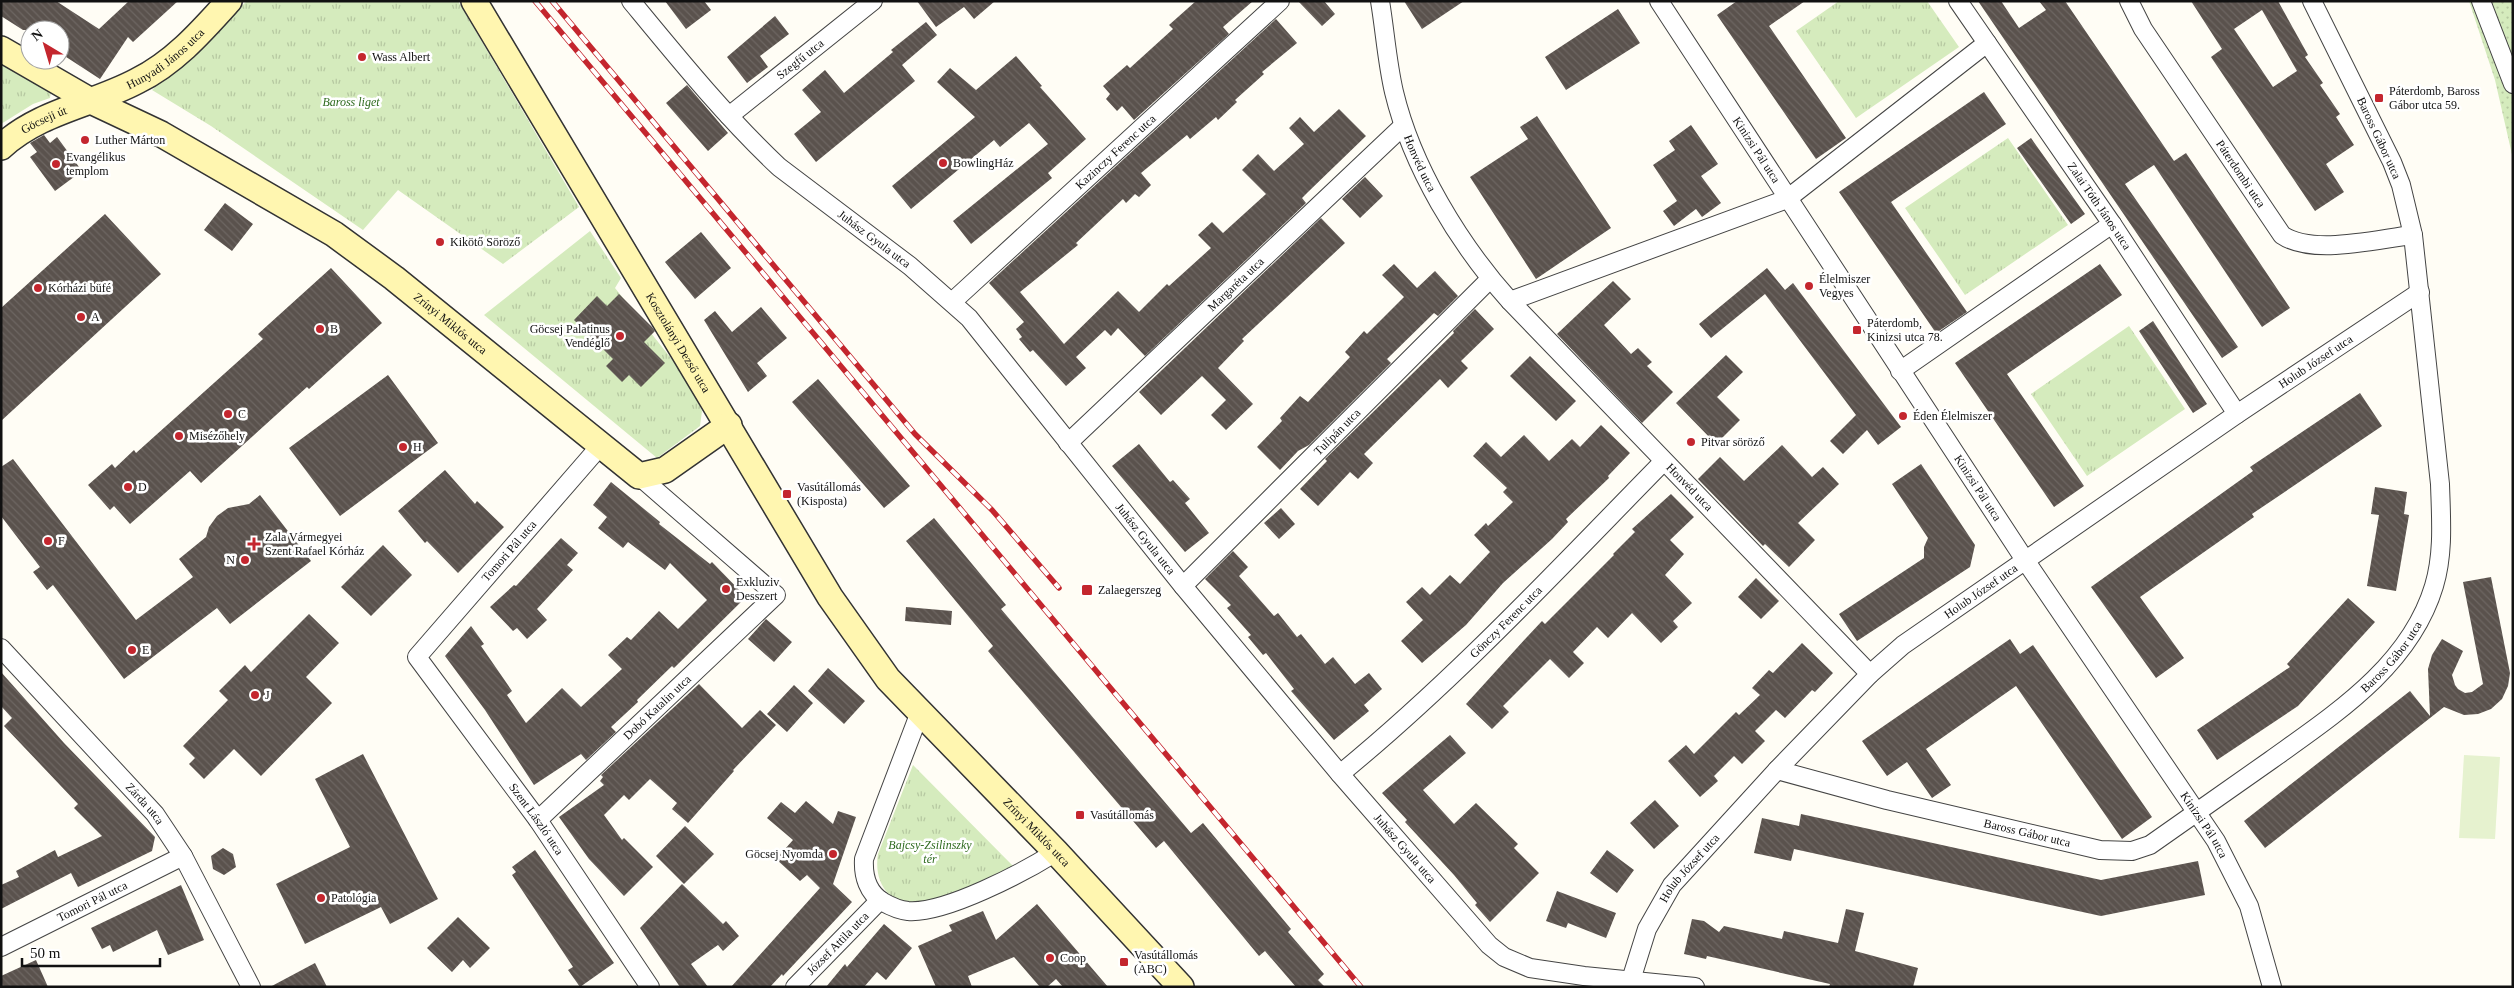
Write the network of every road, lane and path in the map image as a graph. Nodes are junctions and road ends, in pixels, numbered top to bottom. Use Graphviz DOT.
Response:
graph roads {
  1 [pos="228,1"];
  2 [pos="474,1"];
  3 [pos="631,1"];
  4 [pos="873,1"];
  5 [pos="1280,1"];
  6 [pos="1380,1"];
  7 [pos="1659,1"];
  8 [pos="1958,1"];
  9 [pos="2129,1"];
  10 [pos="2312,1"];
  11 [pos="2481,1"];
  12 [pos="1987,44"];
  13 [pos="1,49"];
  14 [pos="2513,84"];
  15 [pos="91,100"];
  16 [pos="728,116"];
  17 [pos="1404,126"];
  18 [pos="1,147"];
  19 [pos="1787,199"];
  20 [pos="2112,224"];
  21 [pos="2413,235"];
  22 [pos="1490,279"];
  23 [pos="2420,292"];
  24 [pos="1510,301"];
  25 [pos="952,302"];
  26 [pos="1900,371"];
  27 [pos="2237,414"];
  28 [pos="729,425"];
  29 [pos="1068,443"];
  30 [pos="601,445"];
  31 [pos="1663,462"];
  32 [pos="639,476"];
  33 [pos="2025,560"];
  34 [pos="1183,586"];
  35 [pos="776,595"];
  36 [pos="1,648"];
  37 [pos="417,657"];
  38 [pos="1870,674"];
  39 [pos="888,679"];
  40 [pos="920,712"];
  41 [pos="1777,770"];
  42 [pos="1340,774"];
  43 [pos="2197,812"];
  44 [pos="538,820"];
  45 [pos="1056,852"];
  46 [pos="183,856"];
  47 [pos="880,900"];
  48 [pos="1,947"];
  49 [pos="1630,980"];
  50 [pos="1177,985"];
  51 [pos="251,987"];
  52 [pos="650,987"];
  53 [pos="796,987"];
  54 [pos="1695,987"];
  55 [pos="2272,987"];
  1 -- 15 [label="main road, Hunyadi János utca"];
  2 -- 28 [label="main road, Kosztolányi Dezső utca"];
  3 -- 16 [label="street, Juhász Gyula utca"];
  4 -- 16 [label="street, Szegfű utca"];
  5 -- 25 [label="street, Kazinczy Ferenc utca"];
  6 -- 17 [label="street, Honvéd utca"];
  7 -- 19 [label="street, Kinizsi Pál utca"];
  8 -- 12 [label="street, Zalai Tóth János utca"];
  9 -- 21 [label="street, Páterdombi utca"];
  10 -- 21 [label="street, Baross Gábor utca"];
  11 -- 14 [label="street"];
  12 -- 19 [label="street"];
  12 -- 20 [label="street, Zalai Tóth János utca"];
  13 -- 15 [label="main road, Zrínyi Miklós utca"];
  15 -- 18 [label="main road, Göcseji út"];
  15 -- 30 [label="main road, Zrínyi Miklós utca"];
  16 -- 25 [label="street, Juhász Gyula utca"];
  17 -- 22 [label="street, Honvéd utca"];
  17 -- 29 [label="street, Margaréta utca"];
  19 -- 24 [label="street"];
  19 -- 26 [label="street, Kinizsi Pál utca"];
  20 -- 26 [label="street"];
  20 -- 27 [label="street, Zalai Tóth János utca"];
  21 -- 23 [label="street, Baross Gábor utca"];
  22 -- 24 [label="street, Honvéd utca"];
  22 -- 34 [label="street, Tulipán utca"];
  23 -- 27 [label="street, Holub József utca"];
  23 -- 43 [label="street, Baross Gábor utca"];
  24 -- 31 [label="street, Honvéd utca"];
  25 -- 29 [label="street, Juhász Gyula utca"];
  26 -- 33 [label="street, Kinizsi Pál utca"];
  27 -- 33 [label="street, Holub József utca"];
  28 -- 32 [label="main road"];
  28 -- 39 [label="main road, Kosztolányi Dezső utca"];
  29 -- 34 [label="street, Juhász Gyula utca"];
  30 -- 32 [label="main road, Zrínyi Miklós utca"];
  30 -- 37 [label="street, Tomori Pál utca"];
  31 -- 38 [label="street, Honvéd utca"];
  31 -- 42 [label="street, Gönczy Ferenc utca"];
  32 -- 35 [label="street, Zrínyi Miklós utca"];
  33 -- 38 [label="street, Holub József utca"];
  33 -- 43 [label="street, Kinizsi Pál utca"];
  34 -- 42 [label="street, Juhász Gyula utca"];
  35 -- 44 [label="street, Dobó Katalin utca"];
  36 -- 46 [label="street, Zárda utca"];
  37 -- 44 [label="street, Szent László utca"];
  38 -- 41 [label="street, Holub József utca"];
  39 -- 40 [label="main road, Zrínyi Miklós utca"];
  40 -- 45 [label="main road, Zrínyi Miklós utca"];
  40 -- 47 [label="street"];
  41 -- 43 [label="street, Baross Gábor utca"];
  41 -- 49 [label="street, Holub József utca"];
  42 -- 49 [label="street, Juhász Gyula utca"];
  43 -- 55 [label="street, Kinizsi Pál utca"];
  44 -- 52 [label="street, Szent László utca"];
  45 -- 47 [label="street"];
  45 -- 50 [label="main road, Zrínyi Miklós utca"];
  46 -- 48 [label="street, Tomori Pál utca"];
  46 -- 51 [label="street, Zárda utca"];
  47 -- 53 [label="street, József Attila utca"];
  49 -- 54 [label="street, Juhász Gyula utca"];
}
